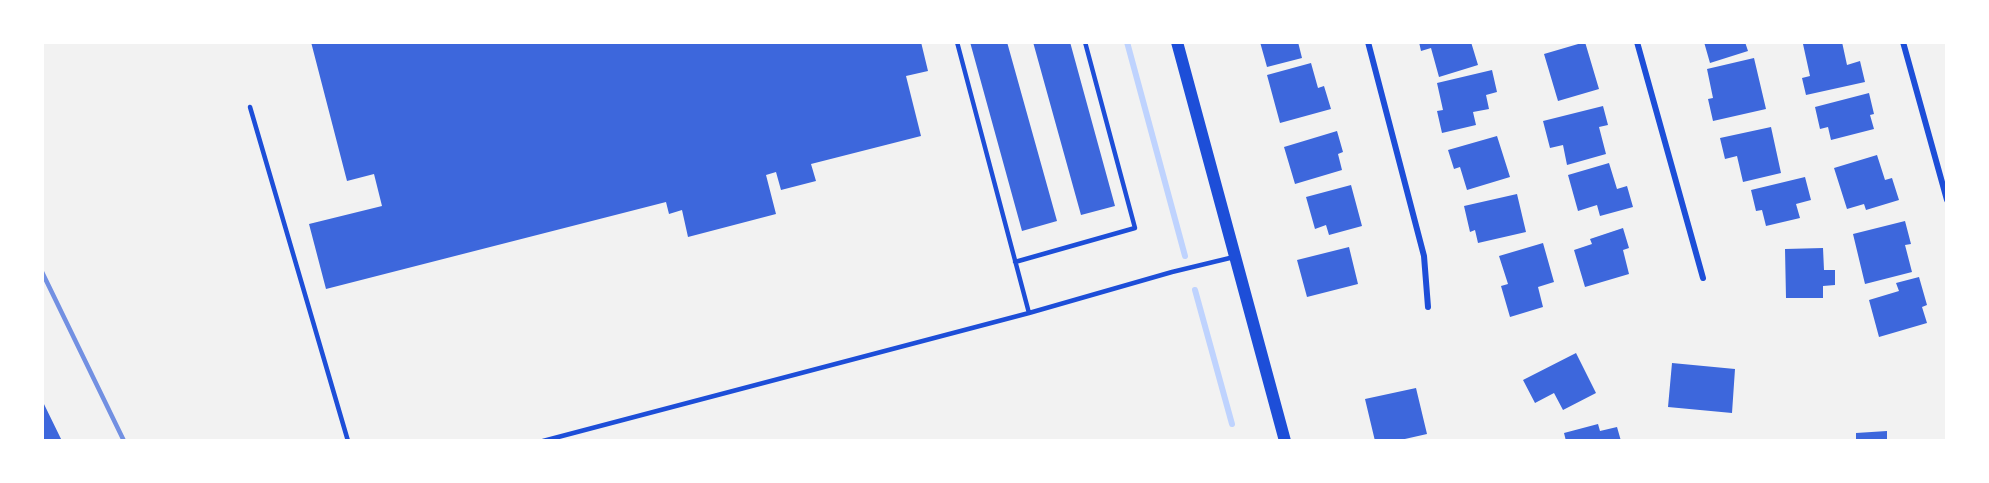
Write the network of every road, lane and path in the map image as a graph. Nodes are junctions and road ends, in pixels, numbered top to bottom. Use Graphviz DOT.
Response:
graph roads {
  1 [pos="957,42"];
  2 [pos="1085,42"];
  3 [pos="1177,42"];
  4 [pos="1368,42"];
  5 [pos="1637,42"];
  6 [pos="1903,42"];
  7 [pos="250,107"];
  8 [pos="1947,200"];
  9 [pos="1236,256"];
  10 [pos="1015,262"];
  11 [pos="1703,278"];
  12 [pos="1428,307"];
  13 [pos="1029,313"];
  14 [pos="348,441"];
  15 [pos="543,441"];
  16 [pos="1285,441"];
  1 -- 10 [label="lane"];
  2 -- 10 [label="lane"];
  3 -- 9 [label="main road"];
  4 -- 12 [label="street"];
  5 -- 11 [label="street"];
  6 -- 8 [label="street"];
  7 -- 14 [label="lane"];
  9 -- 13 [label="lane"];
  9 -- 16 [label="main road"];
  10 -- 13 [label="lane"];
  13 -- 15 [label="lane"];
}
